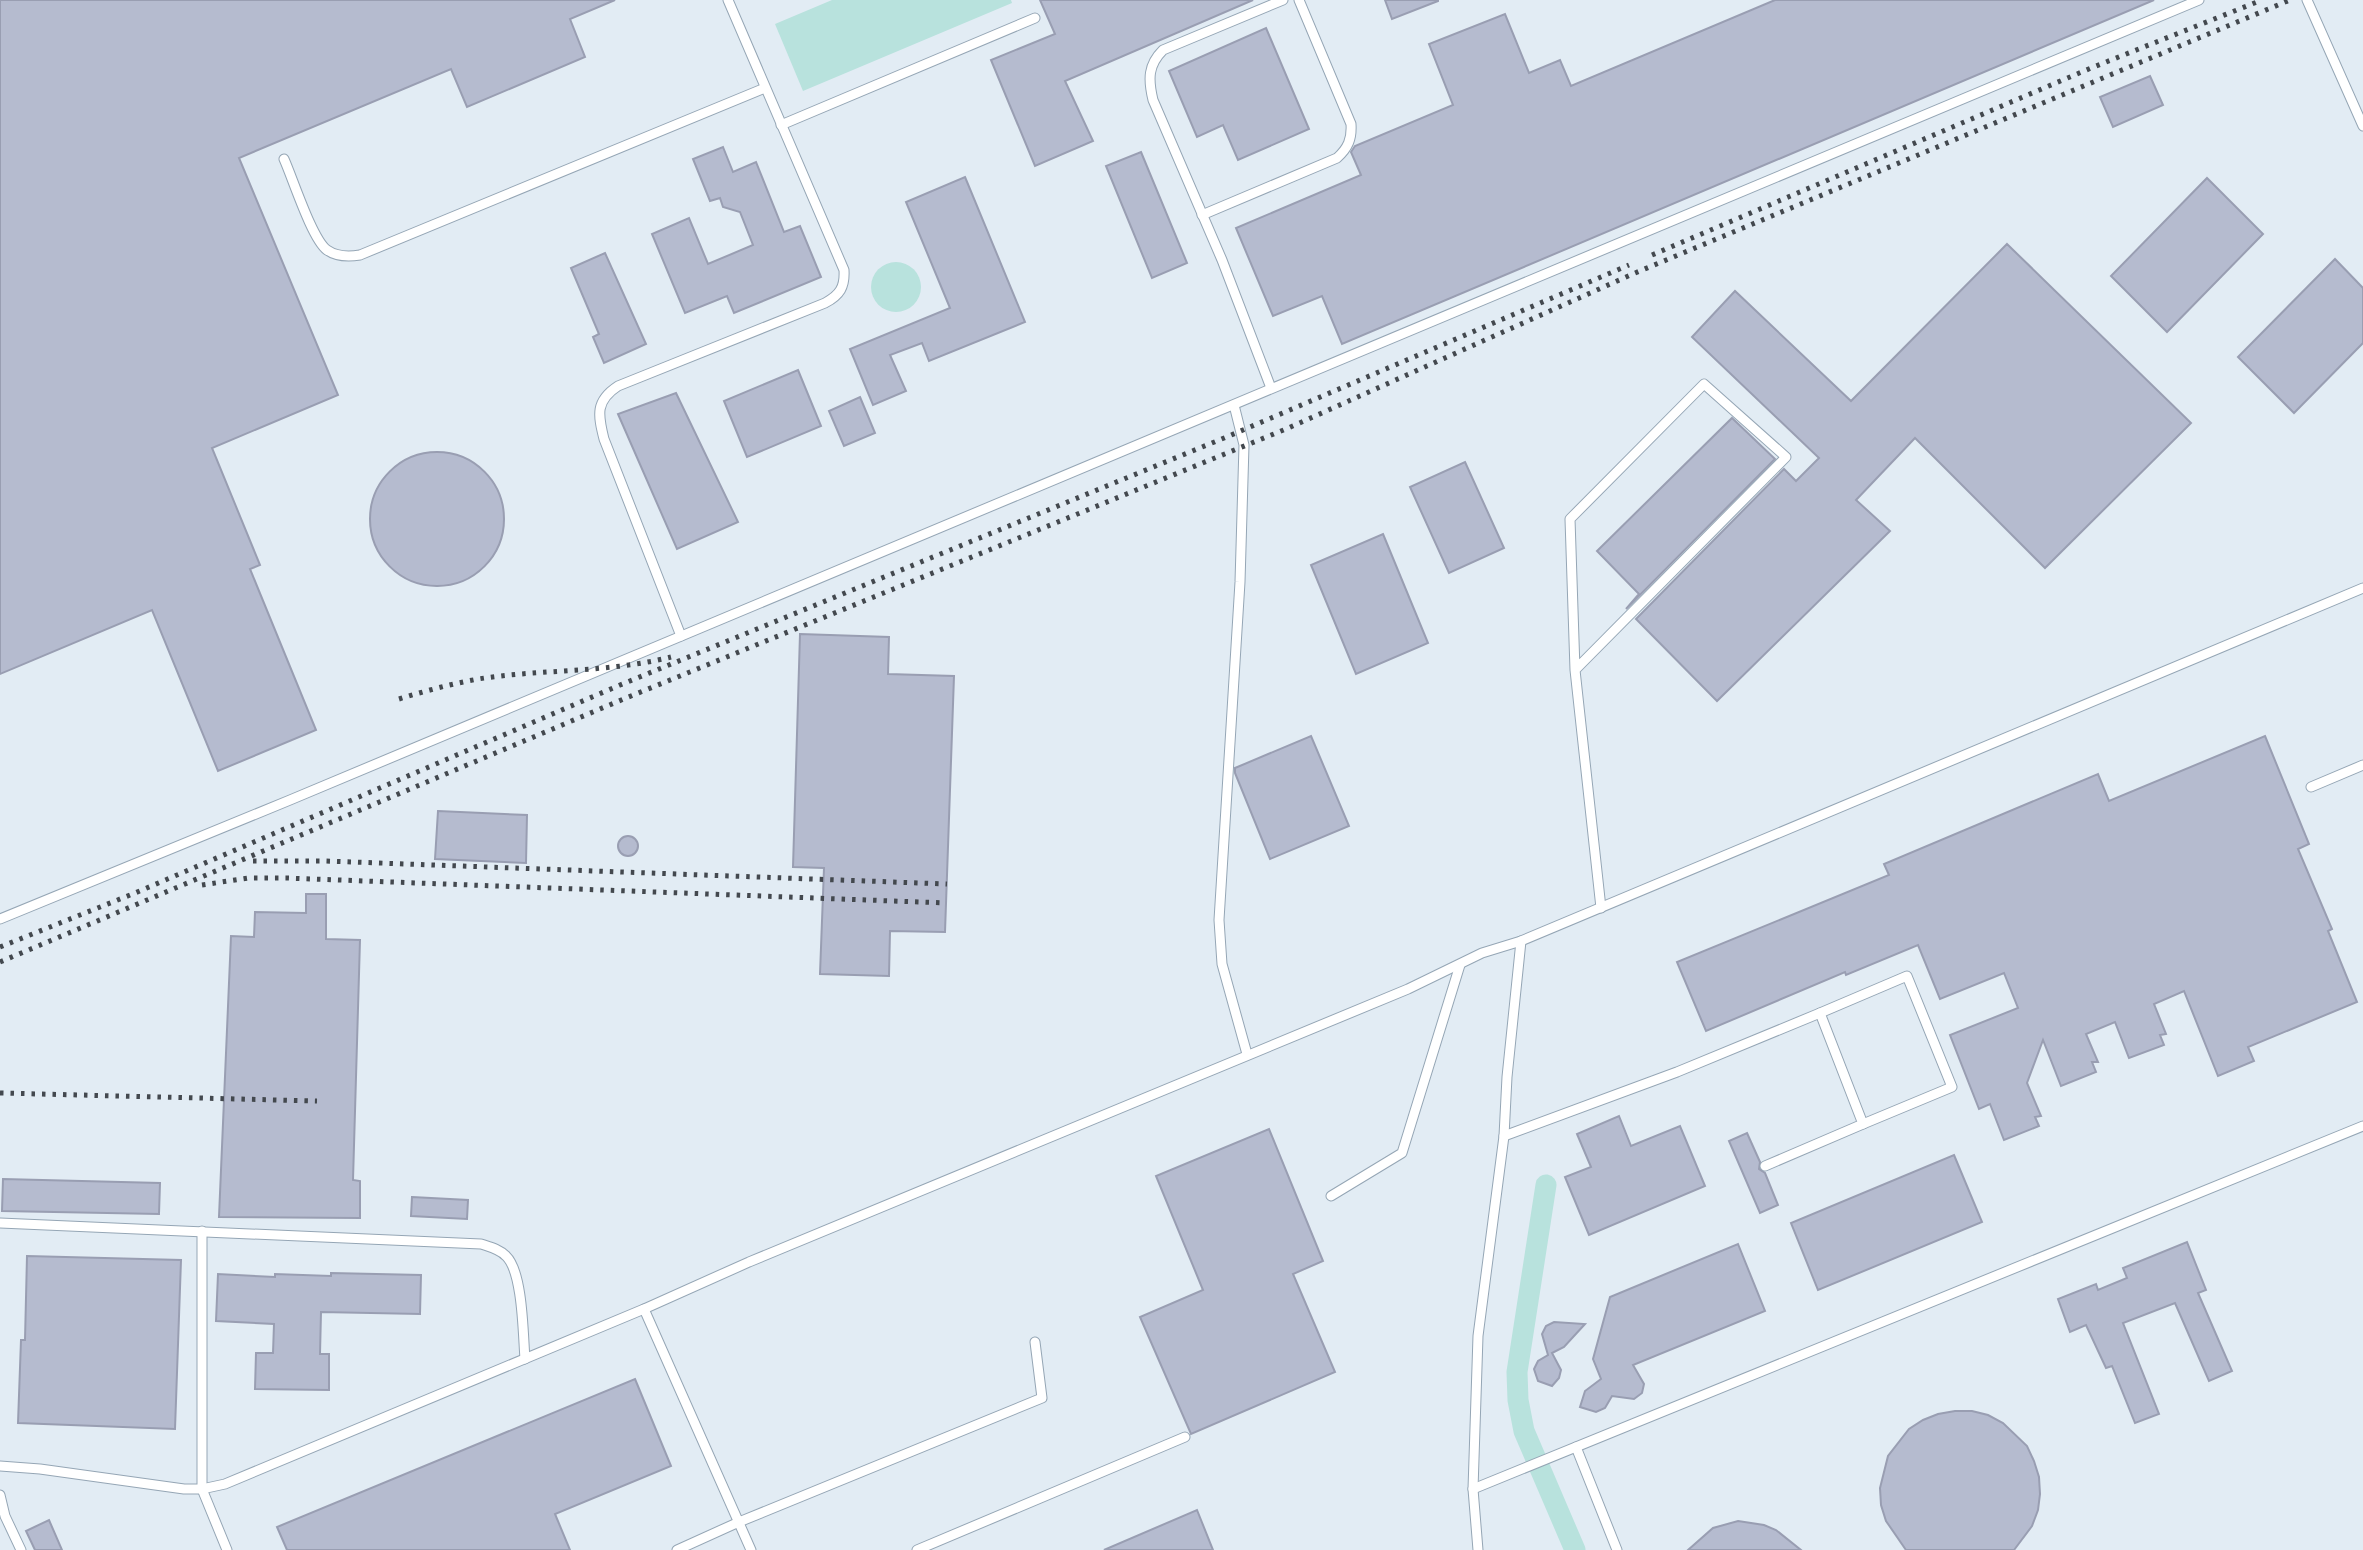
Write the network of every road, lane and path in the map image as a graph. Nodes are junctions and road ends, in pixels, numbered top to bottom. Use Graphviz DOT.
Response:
graph roads {
  1 [pos="728,0"];
  2 [pos="1283,0"];
  3 [pos="1299,0"];
  4 [pos="2199,0"];
  5 [pos="2307,0"];
  6 [pos="1035,18"];
  7 [pos="765,88"];
  8 [pos="781,125"];
  9 [pos="2363,125"];
  10 [pos="284,159"];
  11 [pos="1202,215"];
  12 [pos="1270,388"];
  13 [pos="1234,405"];
  14 [pos="2363,588"];
  15 [pos="681,636"];
  16 [pos="1575,670"];
  17 [pos="2363,765"];
  18 [pos="2311,787"];
  19 [pos="1601,908"];
  20 [pos="0,919"];
  21 [pos="1521,941"];
  22 [pos="1460,965"];
  23 [pos="1820,1013"];
  24 [pos="1247,1054"];
  25 [pos="1863,1125"];
  26 [pos="2363,1126"];
  27 [pos="1504,1136"];
  28 [pos="1765,1166"];
  29 [pos="1331,1196"];
  30 [pos="0,1223"];
  31 [pos="202,1231"];
  32 [pos="644,1309"];
  33 [pos="1035,1342"];
  34 [pos="526,1359"];
  35 [pos="1185,1437"];
  36 [pos="1576,1447"];
  37 [pos="0,1466"];
  38 [pos="202,1489"];
  39 [pos="1473,1489"];
  40 [pos="0,1495"];
  41 [pos="739,1522"];
  42 [pos="21,1550"];
  43 [pos="227,1550"];
  44 [pos="677,1550"];
  45 [pos="751,1550"];
  46 [pos="917,1550"];
  47 [pos="1478,1550"];
  48 [pos="1617,1550"];
  1 -- 7 [label="lane"];
  2 -- 11 [label="lane"];
  3 -- 11 [label="lane"];
  4 -- 12 [label="lane"];
  5 -- 9 [label="lane"];
  6 -- 8 [label="lane"];
  7 -- 8 [label="lane"];
  7 -- 10 [label="lane"];
  8 -- 15 [label="lane"];
  11 -- 12 [label="lane"];
  12 -- 13 [label="lane"];
  13 -- 15 [label="lane"];
  13 -- 24 [label="lane"];
  14 -- 19 [label="lane"];
  15 -- 20 [label="lane"];
  16 -- 16 [label="lane"];
  16 -- 19 [label="lane"];
  17 -- 18 [label="lane"];
  19 -- 21 [label="lane"];
  21 -- 22 [label="lane"];
  21 -- 27 [label="lane"];
  22 -- 24 [label="lane"];
  22 -- 29 [label="lane"];
  23 -- 25 [label="lane"];
  23 -- 25 [label="lane"];
  23 -- 27 [label="lane"];
  24 -- 32 [label="lane"];
  25 -- 28 [label="lane"];
  26 -- 36 [label="lane"];
  27 -- 39 [label="lane"];
  30 -- 31 [label="lane"];
  31 -- 34 [label="lane"];
  31 -- 38 [label="lane"];
  32 -- 34 [label="lane"];
  32 -- 41 [label="lane"];
  33 -- 41 [label="lane"];
  34 -- 38 [label="lane"];
  35 -- 46 [label="lane"];
  36 -- 39 [label="lane"];
  36 -- 48 [label="lane"];
  37 -- 38 [label="lane"];
  38 -- 43 [label="lane"];
  39 -- 47 [label="lane"];
  40 -- 42 [label="lane"];
  41 -- 44 [label="lane"];
  41 -- 45 [label="lane"];
}
